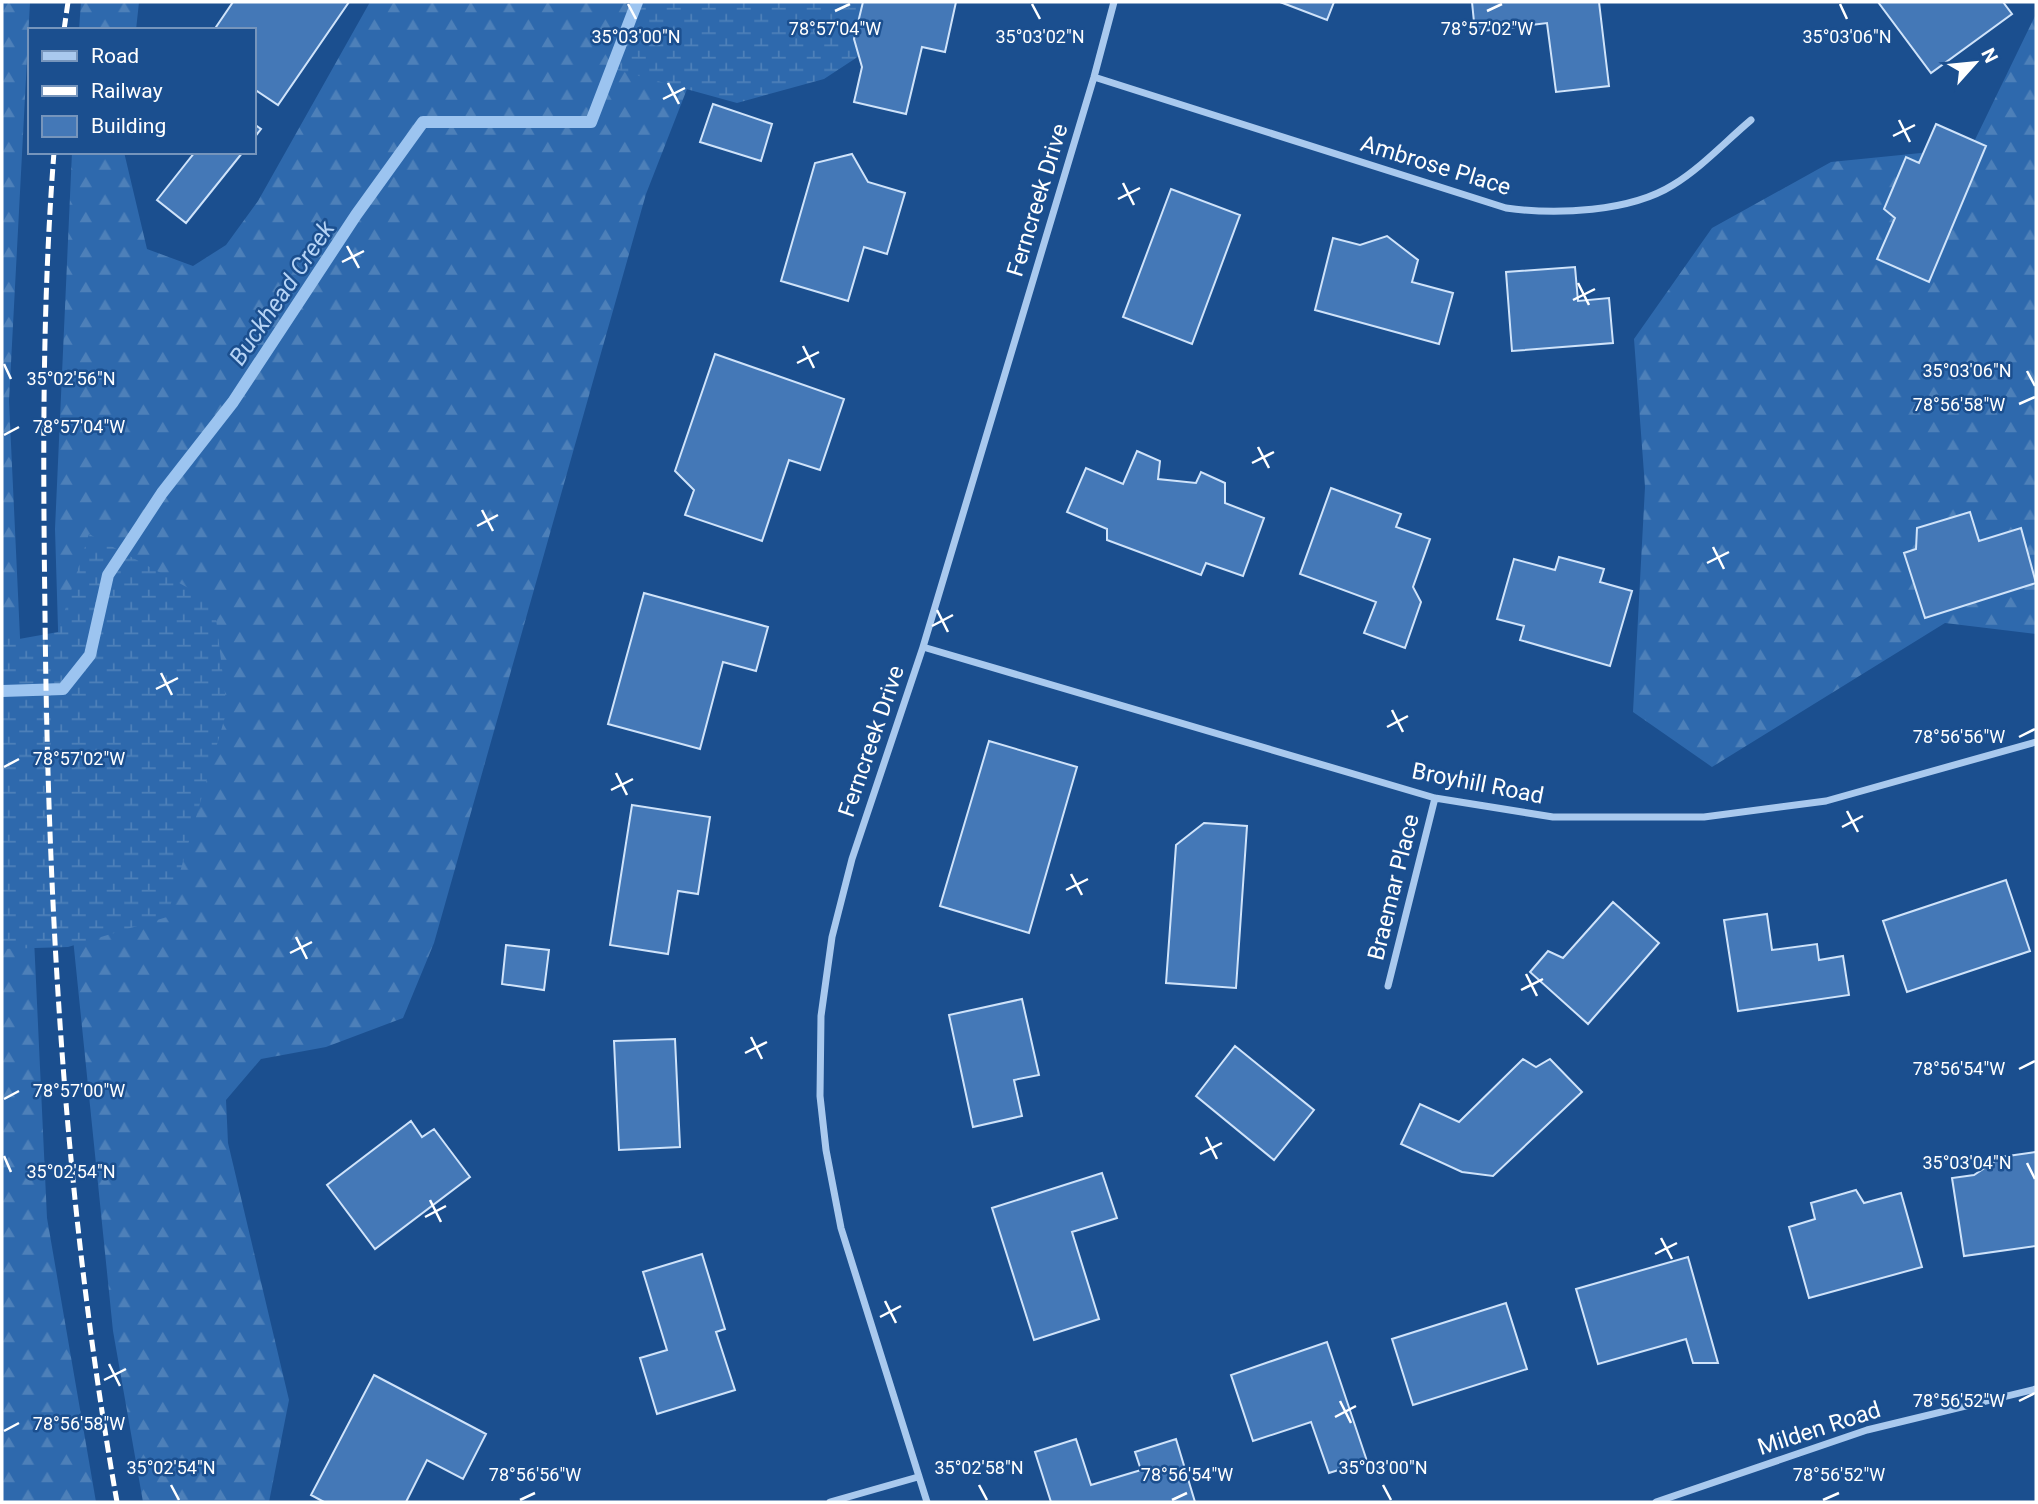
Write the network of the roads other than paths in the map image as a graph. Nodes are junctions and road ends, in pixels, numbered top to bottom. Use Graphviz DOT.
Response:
graph roads {
  1 [pos="1114,2"];
  2 [pos="1094,77"];
  3 [pos="1751,120"];
  4 [pos="923,647"];
  5 [pos="2036,742"];
  6 [pos="1435,798"];
  7 [pos="1388,986"];
  8 [pos="2036,1389"];
  9 [pos="918,1477"];
  10 [pos="830,1502"];
  11 [pos="927,1502"];
  12 [pos="1656,1502"];
  1 -- 2 [label="street, Ferncreek Drive"];
  2 -- 3 [label="street, Ambrose Place"];
  2 -- 4 [label="street, Ferncreek Drive"];
  4 -- 6 [label="street, Broyhill Road"];
  4 -- 9 [label="street, Ferncreek Drive"];
  5 -- 6 [label="street, Broyhill Road"];
  6 -- 7 [label="street, Braemar Place"];
  8 -- 12 [label="street, Milden Road"];
  9 -- 10 [label="street"];
  9 -- 11 [label="street, Ferncreek Drive"];
}
